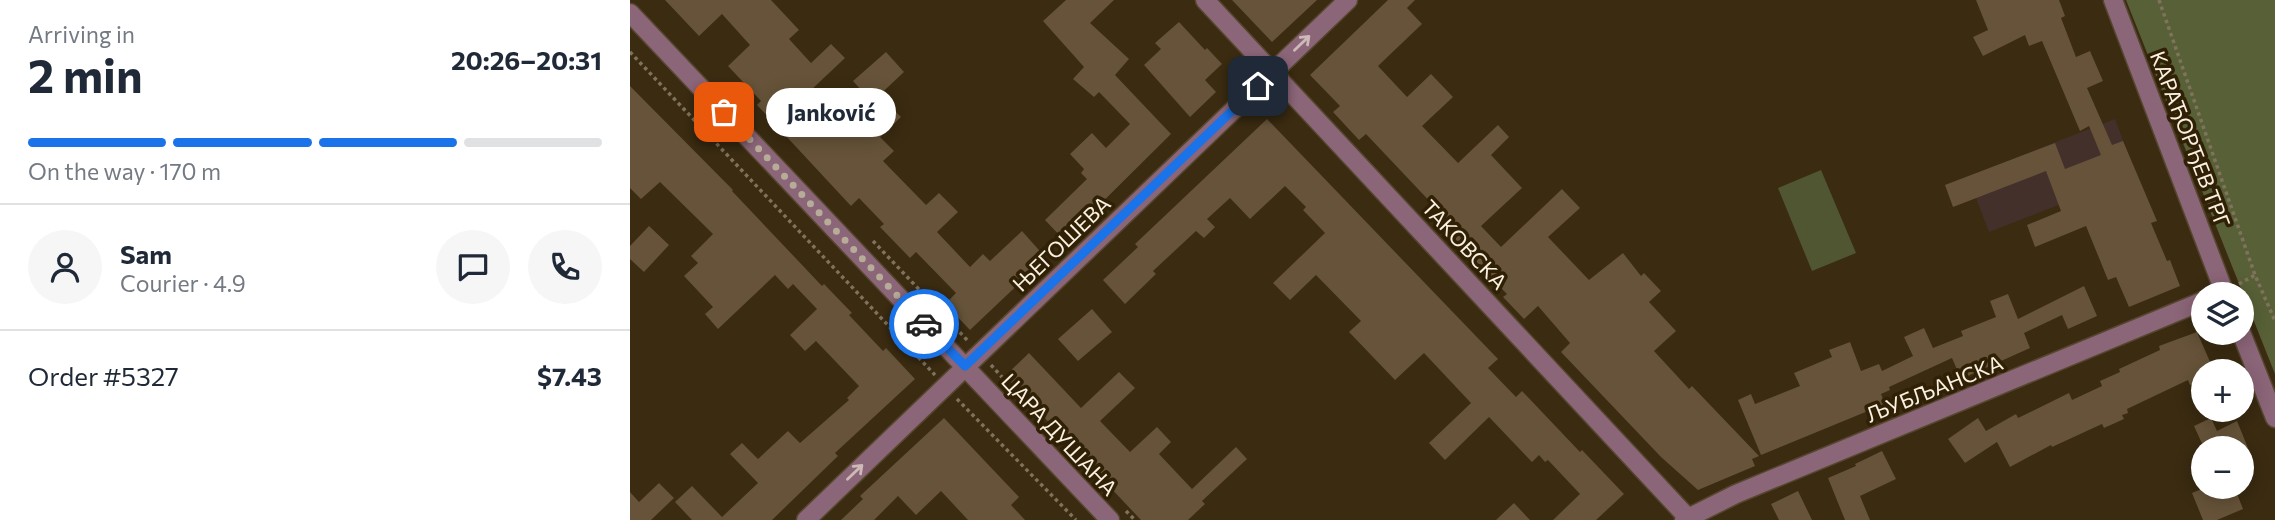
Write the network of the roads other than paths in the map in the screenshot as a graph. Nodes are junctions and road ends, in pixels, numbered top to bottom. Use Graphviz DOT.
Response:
graph roads {
  1 [pos="1205,0"];
  2 [pos="1348,0"];
  3 [pos="2113,0"];
  4 [pos="630,13"];
  5 [pos="1273,71"];
  6 [pos="2219,282"];
  7 [pos="2191,306"];
  8 [pos="2246,345"];
  9 [pos="965,366"];
  10 [pos="2275,418"];
  11 [pos="1688,519"];
  12 [pos="806,520"];
  13 [pos="1110,520"];
  1 -- 5 [label="street, ТАКОВСКА"];
  5 -- 2 [label="street, ЊЕГОШЕВА, one-way"];
  3 -- 6 [label="street, КАРАЂОРЂЕВ ТРГ"];
  4 -- 9 [label="street, ЦАРА ДУШАНА"];
  5 -- 9 [label="street, ЊЕГОШЕВА"];
  5 -- 11 [label="street, ТАКОВСКА"];
  7 -- 11 [label="street, ЉУБЉАНСКА"];
  8 -- 10 [label="street"];
  12 -- 9 [label="street, ЊЕГОШЕВА, one-way"];
  9 -- 13 [label="street, ЦАРА ДУШАНА"];
}
